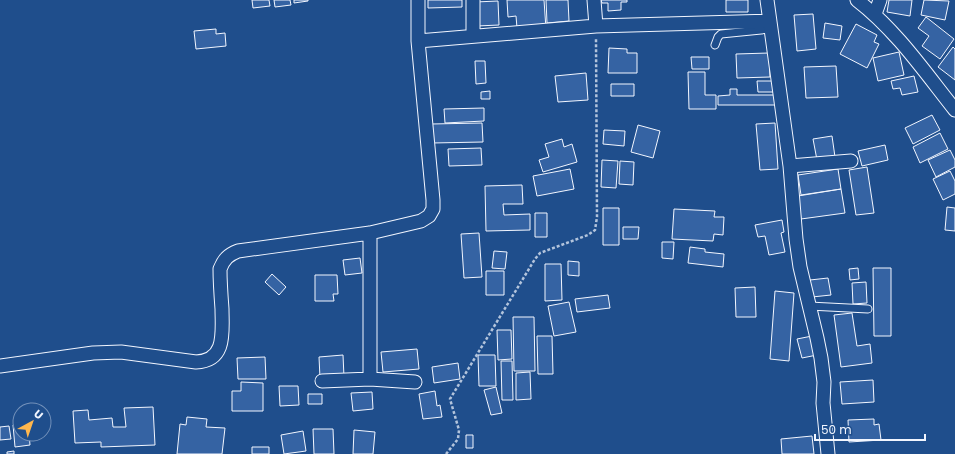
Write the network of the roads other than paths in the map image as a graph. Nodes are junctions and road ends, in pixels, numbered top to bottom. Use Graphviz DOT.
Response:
graph roads {
  1 [pos="418,0"];
  2 [pos="473,0"];
  3 [pos="594,0"];
  4 [pos="767,0"];
  5 [pos="857,0"];
  6 [pos="880,0"];
  7 [pos="875,14"];
  8 [pos="770,25"];
  9 [pos="596,26"];
  10 [pos="473,36"];
  11 [pos="418,41"];
  12 [pos="715,45"];
  13 [pos="955,110"];
  14 [pos="852,161"];
  15 [pos="790,166"];
  16 [pos="370,233"];
  17 [pos="809,306"];
  18 [pos="868,309"];
  19 [pos="0,366"];
  20 [pos="370,379"];
  21 [pos="322,381"];
  22 [pos="415,382"];
  23 [pos="828,454"];
  1 -- 11 [label="street"];
  2 -- 10 [label="street"];
  3 -- 9 [label="street"];
  4 -- 8 [label="street"];
  5 -- 7 [label="street"];
  6 -- 7 [label="street"];
  7 -- 13 [label="street"];
  8 -- 9 [label="street"];
  8 -- 12 [label="lane"];
  8 -- 15 [label="street"];
  9 -- 10 [label="street"];
  10 -- 11 [label="street"];
  11 -- 16 [label="street"];
  14 -- 15 [label="street"];
  15 -- 17 [label="street"];
  16 -- 19 [label="street"];
  16 -- 20 [label="street"];
  17 -- 18 [label="lane"];
  17 -- 23 [label="street"];
  20 -- 21 [label="street"];
  20 -- 22 [label="street"];
}
